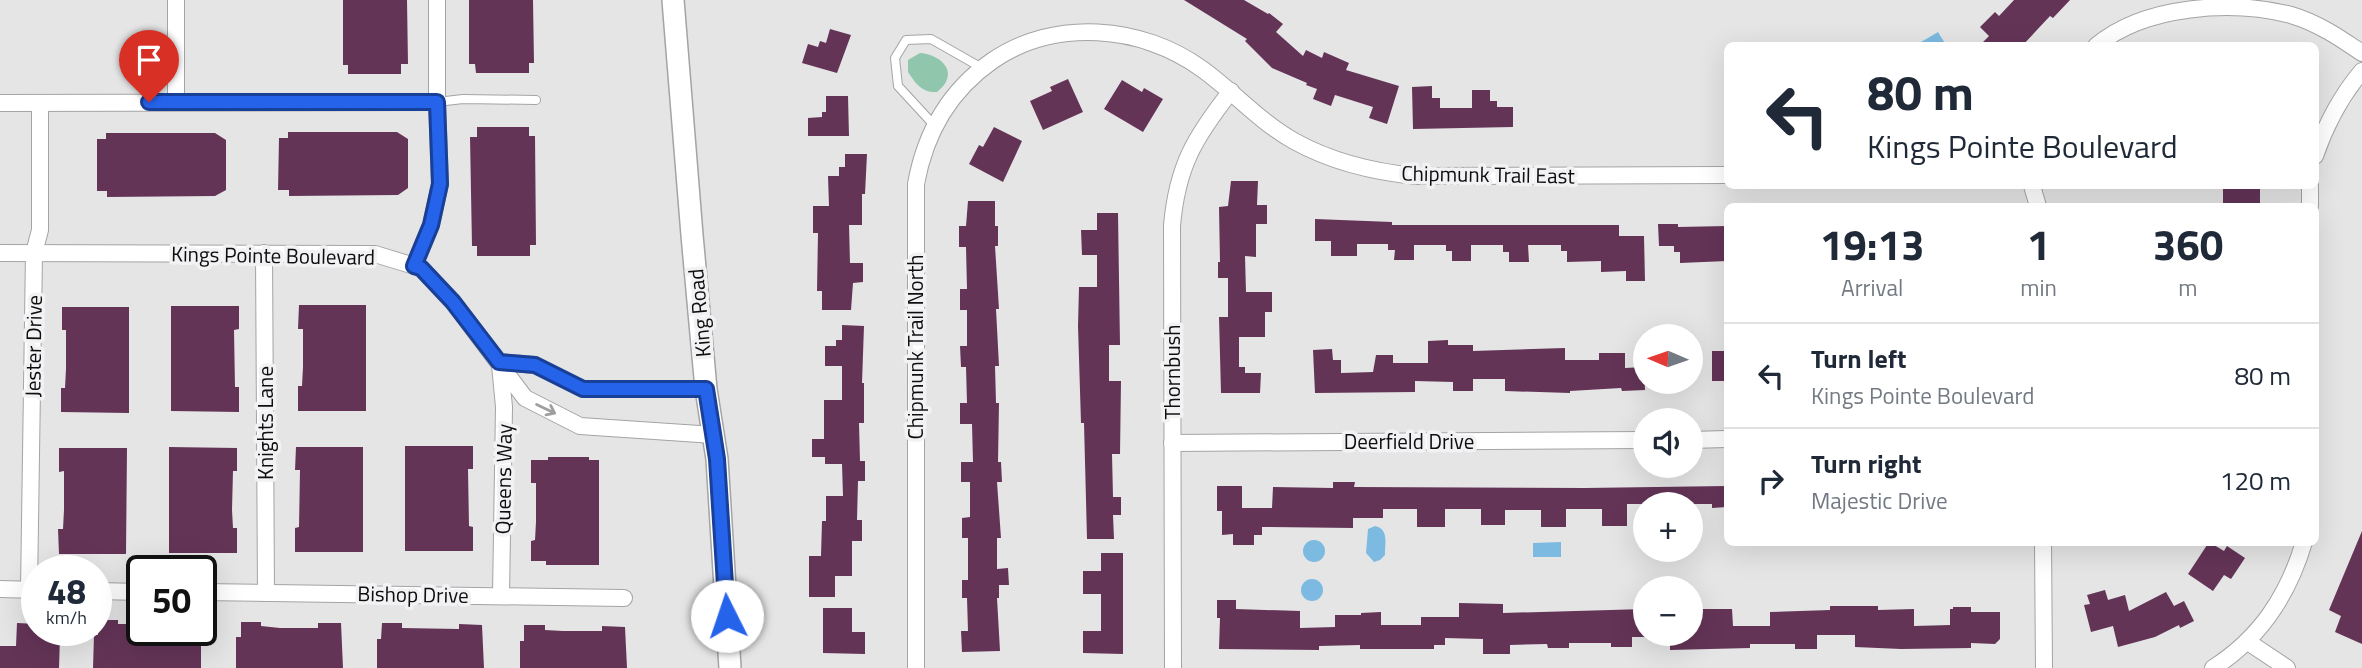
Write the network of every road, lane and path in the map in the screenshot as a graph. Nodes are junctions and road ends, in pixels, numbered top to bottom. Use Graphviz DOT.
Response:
graph roads {
  1 [pos="176,0"];
  2 [pos="437,0"];
  3 [pos="673,0"];
  4 [pos="2102,42"];
  5 [pos="2362,53"];
  6 [pos="999,57"];
  7 [pos="982,68"];
  8 [pos="2362,71"];
  9 [pos="1231,91"];
  10 [pos="536,100"];
  11 [pos="176,102"];
  12 [pos="437,102"];
  13 [pos="0,103"];
  14 [pos="40,103"];
  15 [pos="934,125"];
  16 [pos="2319,145"];
  17 [pos="1724,175"];
  18 [pos="0,253"];
  19 [pos="34,253"];
  20 [pos="264,253"];
  21 [pos="414,266"];
  22 [pos="499,362"];
  23 [pos="706,389"];
  24 [pos="714,435"];
  25 [pos="1724,439"];
  26 [pos="1633,440"];
  27 [pos="1703,440"];
  28 [pos="1172,443"];
  29 [pos="2043,546"];
  30 [pos="2302,546"];
  31 [pos="33,555"];
  32 [pos="0,589"];
  33 [pos="21,590"];
  34 [pos="217,592"];
  35 [pos="266,593"];
  36 [pos="501,595"];
  37 [pos="624,598"];
  38 [pos="2248,642"];
  39 [pos="730,668"];
  40 [pos="916,668"];
  41 [pos="1173,668"];
  42 [pos="2043,668"];
  43 [pos="2213,668"];
  44 [pos="2287,668"];
  1 -- 11 [label="street"];
  2 -- 12 [label="street"];
  3 -- 23 [label="main road, King Road"];
  4 -- 5 [label="street"];
  6 -- 7 [label="street, Chipmunk Trail North"];
  6 -- 9 [label="street, Chipmunk Trail East"];
  7 -- 15 [label="street, Chipmunk Trail North"];
  7 -- 15 [label="lane"];
  8 -- 16 [label="street"];
  9 -- 17 [label="street, Chipmunk Trail East"];
  9 -- 28 [label="street, Thornbush"];
  10 -- 12 [label="lane"];
  11 -- 12 [label="street"];
  11 -- 14 [label="street"];
  12 -- 21 [label="street"];
  13 -- 14 [label="street"];
  14 -- 19 [label="street, Jester Drive"];
  15 -- 40 [label="street, Chipmunk Trail North"];
  18 -- 19 [label="street, Kings Pointe Boulevard"];
  19 -- 20 [label="street, Kings Pointe Boulevard"];
  19 -- 31 [label="street, Jester Drive"];
  20 -- 21 [label="street, Kings Pointe Boulevard"];
  20 -- 35 [label="street, Knights Lane"];
  21 -- 22 [label="street, Kings Pointe Boulevard"];
  22 -- 23 [label="street"];
  22 -- 24 [label="street, Kings Pointe Boulevard, one-way"];
  22 -- 36 [label="street, Queens Way"];
  23 -- 24 [label="main road, King Road"];
  24 -- 39 [label="main road, King Road"];
  25 -- 27 [label="street"];
  26 -- 28 [label="street, Deerfield Drive"];
  28 -- 41 [label="street, Thornbush"];
  29 -- 42 [label="street"];
  30 -- 38 [label="street"];
  32 -- 33 [label="street"];
  34 -- 35 [label="street, Bishop Drive"];
  35 -- 36 [label="street, Bishop Drive"];
  36 -- 37 [label="street, Bishop Drive"];
  38 -- 43 [label="street"];
  38 -- 44 [label="street"];
}
